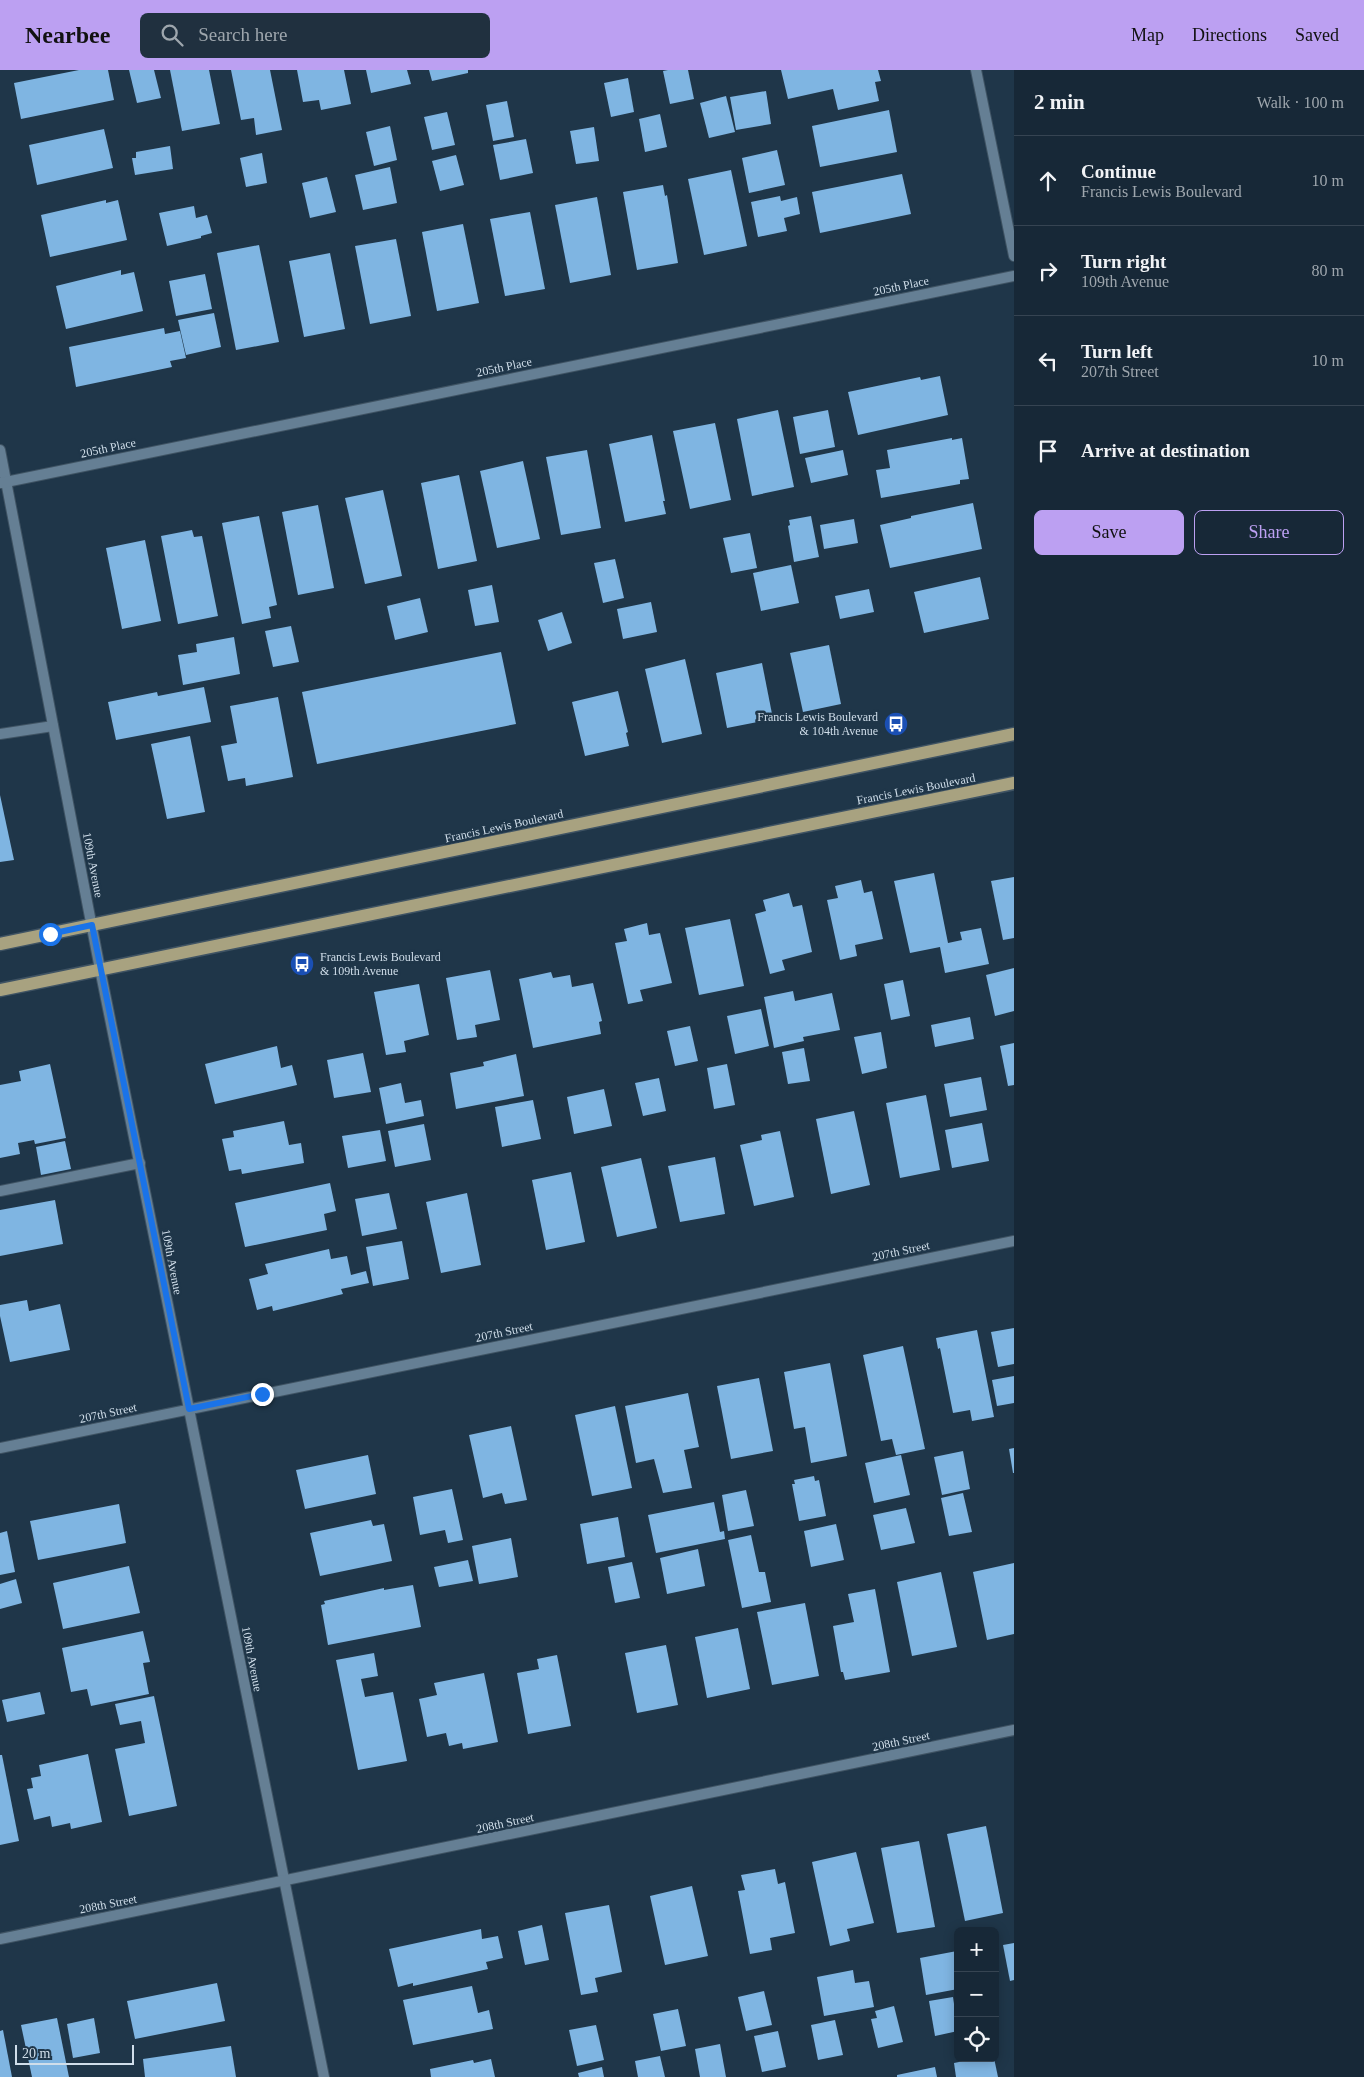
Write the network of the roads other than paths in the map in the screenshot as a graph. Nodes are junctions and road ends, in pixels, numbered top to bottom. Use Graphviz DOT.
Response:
graph roads {
  1 [pos="976,70"];
  2 [pos="1014,256"];
  3 [pos="1014,276"];
  4 [pos="0,450"];
  5 [pos="3,482"];
  6 [pos="54,726"];
  7 [pos="0,734"];
  8 [pos="1014,734"];
  9 [pos="1014,783"];
  10 [pos="92,925"];
  11 [pos="0,944"];
  12 [pos="100,969"];
  13 [pos="0,990"];
  14 [pos="140,1163"];
  15 [pos="0,1191"];
  16 [pos="1014,1241"];
  17 [pos="189,1409"];
  18 [pos="0,1448"];
  19 [pos="1014,1730"];
  20 [pos="285,1881"];
  21 [pos="0,1939"];
  22 [pos="324,2077"];
  1 -- 2 [label="street"];
  3 -- 5 [label="street, 205th Place"];
  4 -- 5 [label="street, 109th Avenue"];
  5 -- 6 [label="street, 109th Avenue"];
  6 -- 7 [label="street"];
  6 -- 10 [label="street, 109th Avenue"];
  8 -- 10 [label="main road, Francis Lewis Boulevard"];
  9 -- 12 [label="main road, Francis Lewis Boulevard"];
  10 -- 11 [label="main road, Francis Lewis Boulevard"];
  10 -- 12 [label="street, 109th Avenue"];
  12 -- 13 [label="main road, Francis Lewis Boulevard"];
  12 -- 14 [label="street, 109th Avenue"];
  14 -- 15 [label="street"];
  14 -- 17 [label="street, 109th Avenue"];
  16 -- 17 [label="street, 207th Street"];
  17 -- 18 [label="street, 207th Street"];
  17 -- 20 [label="street, 109th Avenue"];
  19 -- 20 [label="street, 208th Street"];
  20 -- 21 [label="street, 208th Street"];
  20 -- 22 [label="street, 109th Avenue"];
}
